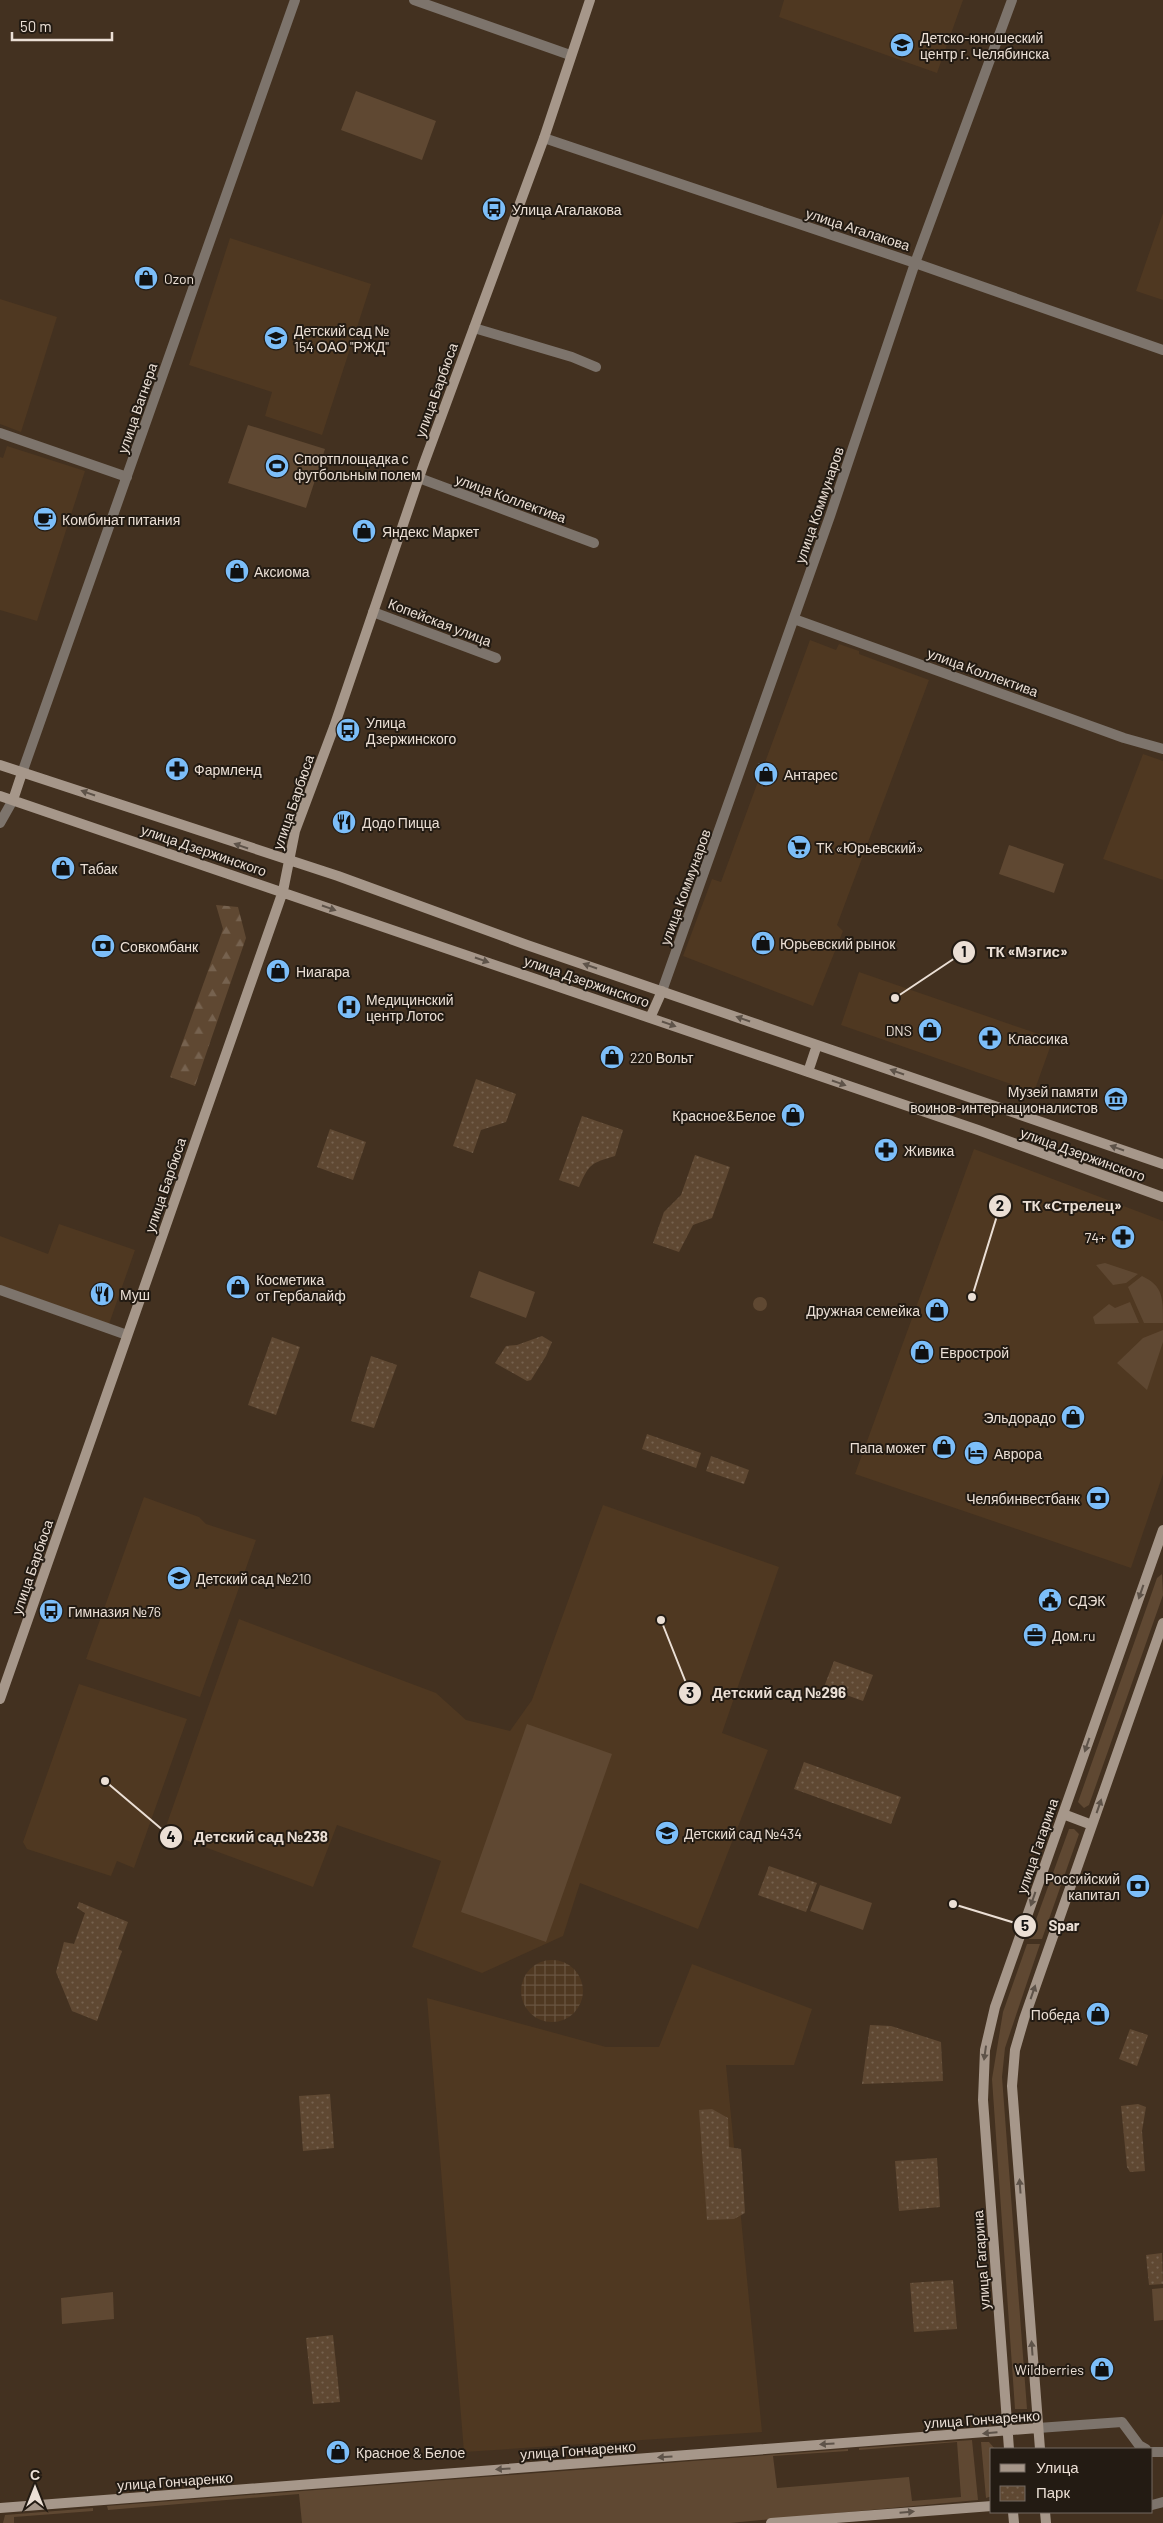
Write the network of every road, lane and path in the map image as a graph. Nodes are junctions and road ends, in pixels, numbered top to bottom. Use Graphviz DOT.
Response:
graph roads {
  1 [pos="295,0"];
  2 [pos="414,0"];
  3 [pos="590,0"];
  4 [pos="1012,0"];
  5 [pos="570,54"];
  6 [pos="544,138"];
  7 [pos="915,263"];
  8 [pos="474,328"];
  9 [pos="1163,350"];
  10 [pos="596,367"];
  11 [pos="0,433"];
  12 [pos="127,477"];
  13 [pos="419,478"];
  14 [pos="594,543"];
  15 [pos="373,612"];
  16 [pos="794,619"];
  17 [pos="496,658"];
  18 [pos="1163,749"];
  19 [pos="0,765"];
  20 [pos="22,772"];
  21 [pos="0,796"];
  22 [pos="13,800"];
  23 [pos="0,823"];
  24 [pos="288,861"];
  25 [pos="283,891"];
  26 [pos="662,991"];
  27 [pos="650,1018"];
  28 [pos="817,1045"];
  29 [pos="808,1072"];
  30 [pos="1163,1164"];
  31 [pos="1163,1197"];
  32 [pos="0,1290"];
  33 [pos="127,1335"];
  34 [pos="1163,1530"];
  35 [pos="1152,1561"];
  36 [pos="1163,1565"];
  37 [pos="1163,1623"];
  38 [pos="0,1699"];
  39 [pos="1063,1814"];
  40 [pos="1092,1824"];
  41 [pos="1038,2428"];
  42 [pos="1007,2431"];
  43 [pos="1009,2448"];
  44 [pos="1040,2448"];
  45 [pos="1144,2448"];
  46 [pos="990,2506"];
  47 [pos="0,2508"];
  48 [pos="771,2523"];
  1 -- 12 [label="street, улица Вагнера"];
  2 -- 5 [label="street"];
  3 -- 5 [label="main road, улица Барбюса"];
  4 -- 7 [label="street, улица Коммунаров"];
  5 -- 6 [label="main road, улица Барбюса"];
  6 -- 7 [label="street, улица Агалакова"];
  6 -- 8 [label="main road, улица Барбюса"];
  7 -- 9 [label="street, улица Агалакова"];
  7 -- 16 [label="street, улица Коммунаров"];
  8 -- 10 [label="street"];
  8 -- 13 [label="main road, улица Барбюса"];
  11 -- 12 [label="street"];
  12 -- 20 [label="street, улица Вагнера"];
  13 -- 14 [label="street, улица Коллектива"];
  13 -- 15 [label="main road, улица Барбюса"];
  15 -- 17 [label="street, Копейская улица"];
  15 -- 24 [label="main road, улица Барбюса"];
  16 -- 18 [label="street, улица Коллектива"];
  16 -- 26 [label="street, улица Коммунаров"];
  19 -- 20 [label="main road, улица Дзержинского"];
  20 -- 22 [label="main road, улица Вагнера"];
  24 -- 20 [label="main road, улица Дзержинского, one-way"];
  21 -- 22 [label="main road, улица Дзержинского"];
  22 -- 23 [label="street, улица Вагнера"];
  22 -- 25 [label="main road, улица Дзержинского"];
  24 -- 25 [label="main road, улица Барбюса"];
  26 -- 24 [label="main road, улица Дзержинского, one-way"];
  25 -- 27 [label="main road, улица Дзержинского, one-way"];
  25 -- 33 [label="main road, улица Барбюса"];
  26 -- 27 [label="main road, улица Коммунаров"];
  28 -- 26 [label="main road, улица Дзержинского, one-way"];
  27 -- 29 [label="main road, улица Дзержинского, one-way"];
  28 -- 29 [label="main road"];
  30 -- 28 [label="main road, улица Дзержинского, one-way"];
  29 -- 31 [label="main road, улица Дзержинского, one-way"];
  32 -- 33 [label="street"];
  33 -- 38 [label="main road, улица Барбюса"];
  34 -- 35 [label="main road, улица Гагарина"];
  35 -- 36 [label="main road"];
  35 -- 39 [label="main road, улица Гагарина, one-way"];
  40 -- 37 [label="main road, one-way"];
  39 -- 40 [label="main road"];
  39 -- 42 [label="main road, улица Гагарина, one-way"];
  41 -- 40 [label="main road, one-way"];
  41 -- 42 [label="main road, улица Гончаренко"];
  41 -- 44 [label="main road"];
  41 -- 45 [label="street, улица Гончаренко"];
  42 -- 43 [label="main road, улица Гагарина"];
  42 -- 47 [label="main road, улица Гончаренко, one-way"];
  48 -- 46 [label="main road, one-way"];
}
